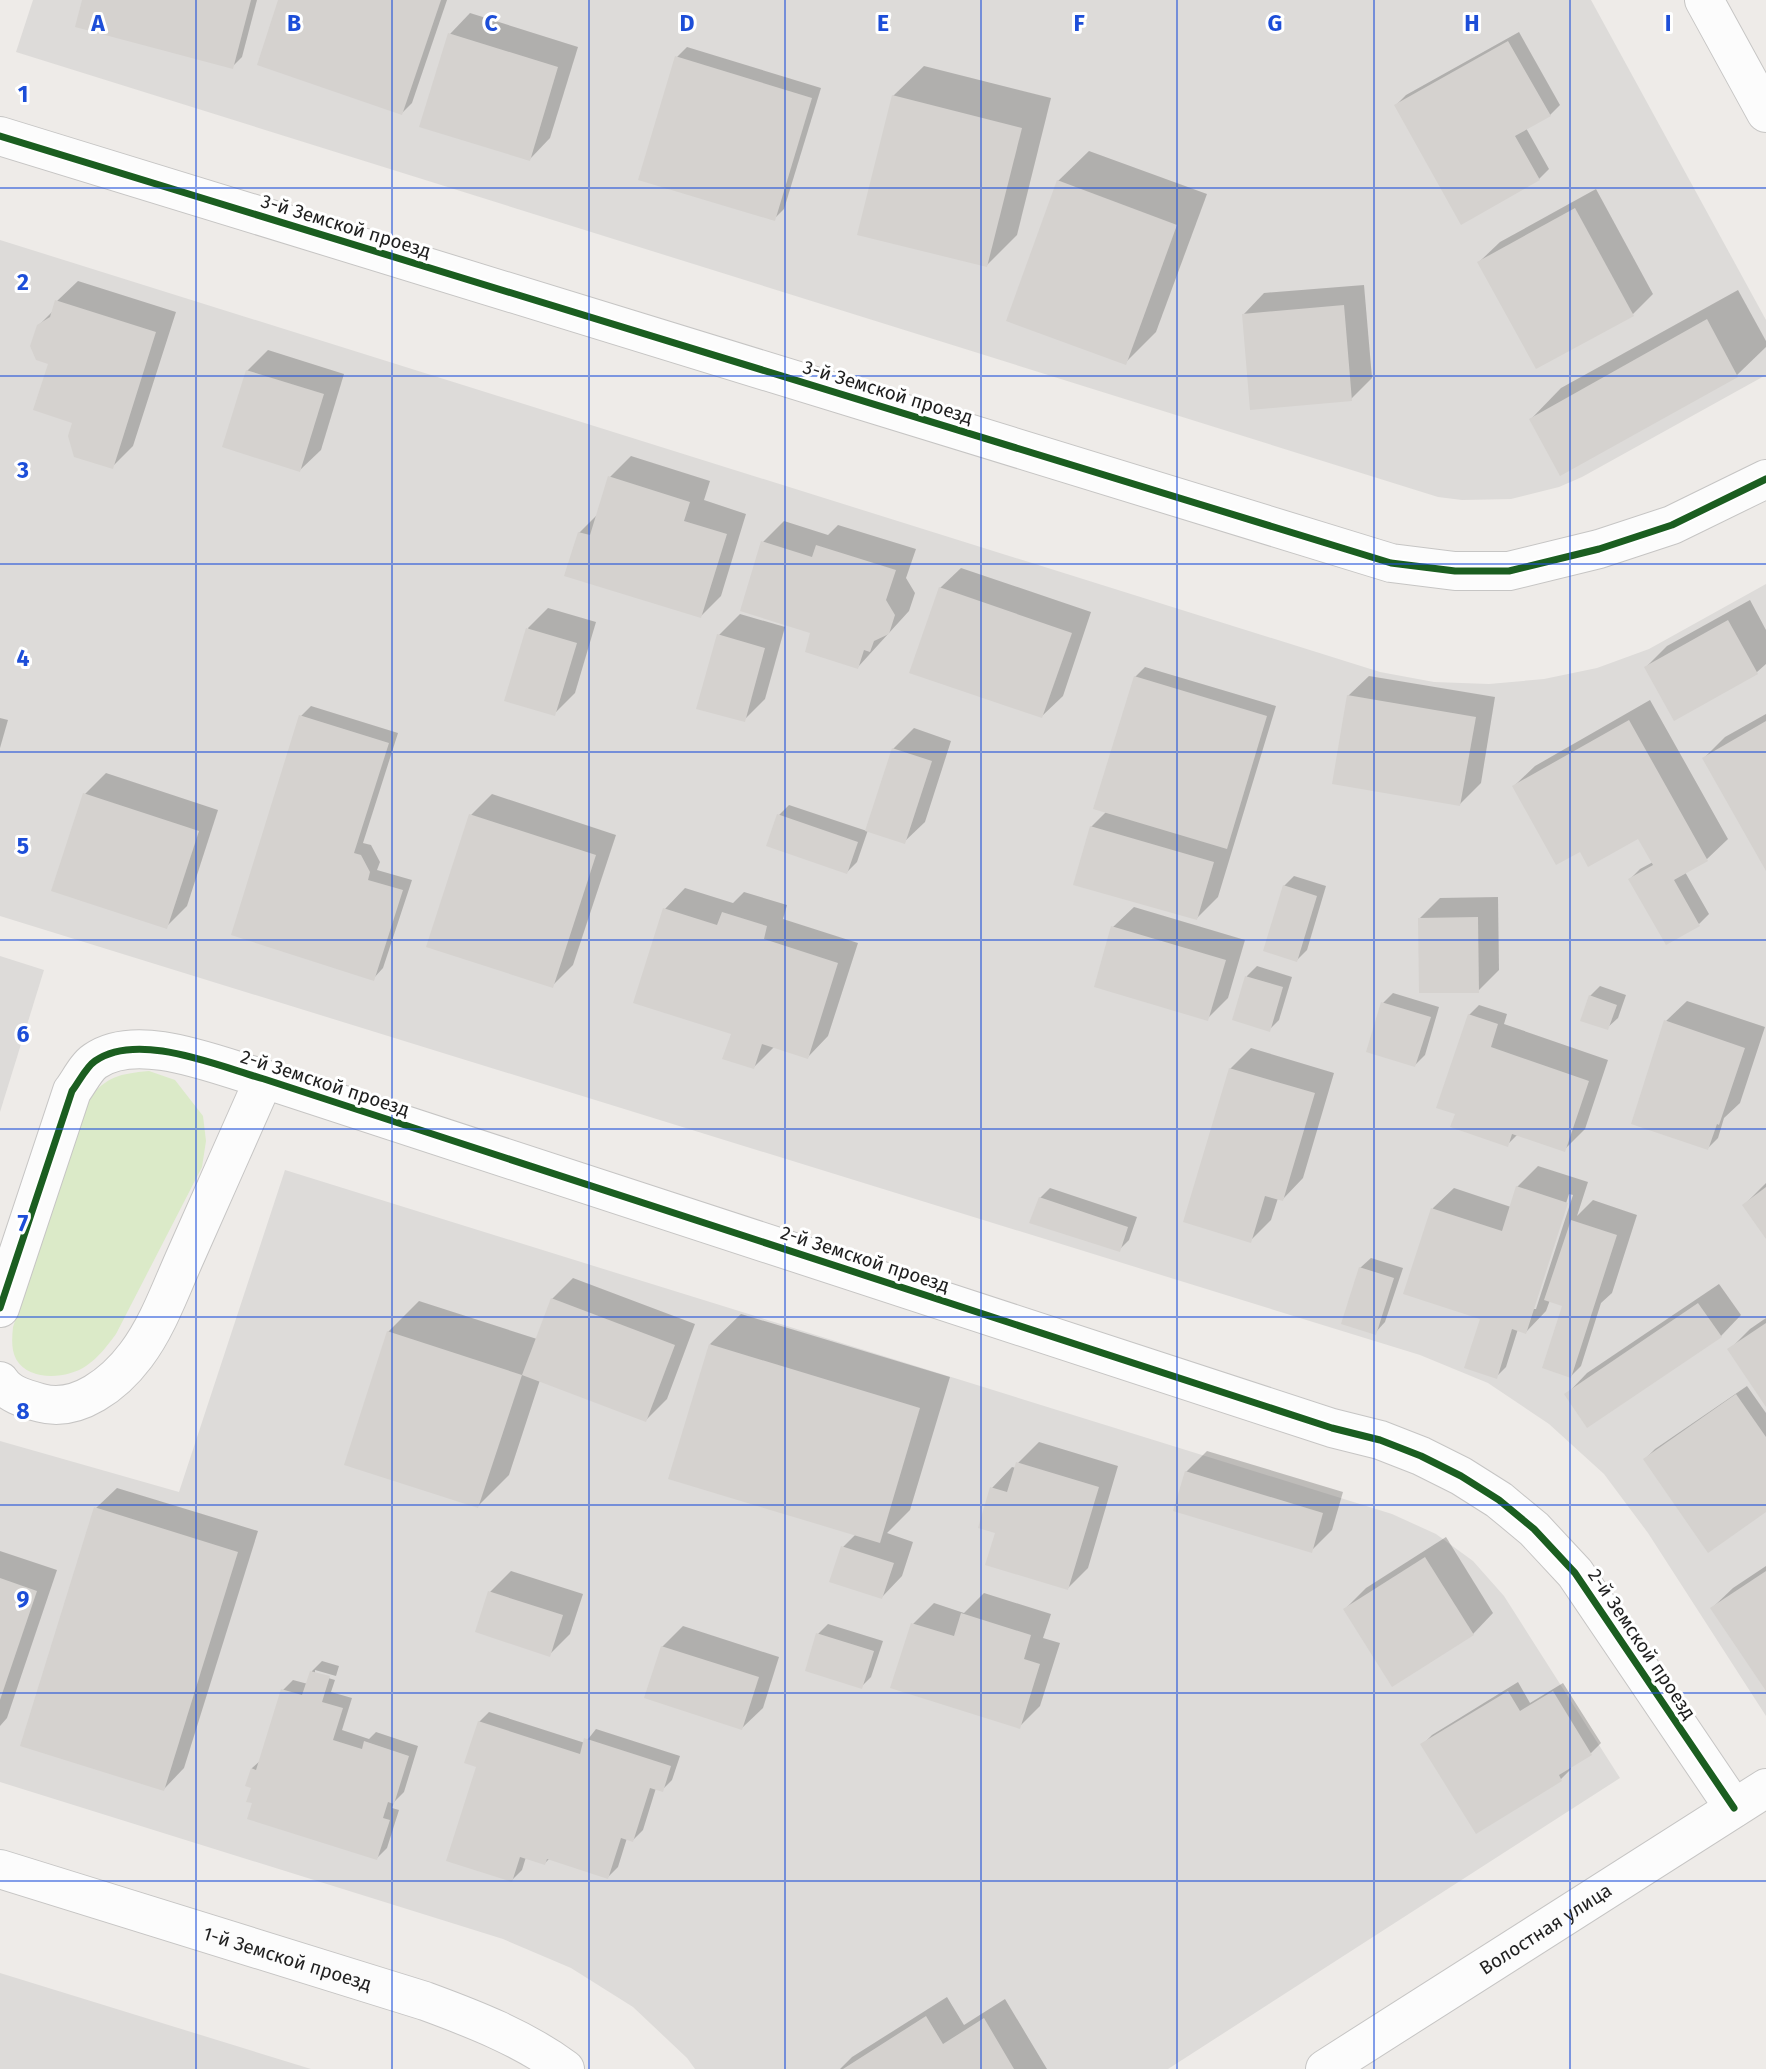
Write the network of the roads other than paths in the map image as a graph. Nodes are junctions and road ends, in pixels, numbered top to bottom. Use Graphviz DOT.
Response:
graph roads {
  1 [pos="1704,0"];
  2 [pos="1766,113"];
  3 [pos="0,136"];
  4 [pos="1766,479"];
  5 [pos="264,1079"];
  6 [pos="0,1308"];
  7 [pos="0,1381"];
  8 [pos="1766,1788"];
  9 [pos="1734,1808"];
  10 [pos="0,1869"];
  11 [pos="565,2069"];
  12 [pos="1325,2069"];
  1 -- 2 [label="street"];
  3 -- 4 [label="street, 3-й Земской проезд"];
  5 -- 6 [label="street, 2-й Земской проезд"];
  5 -- 7 [label="street, 2-й Земской проезд"];
  5 -- 9 [label="street, 2-й Земской проезд"];
  8 -- 9 [label="street, Волостная улица"];
  9 -- 12 [label="street, Волостная улица"];
  10 -- 11 [label="street, 1-й Земской проезд"];
}
